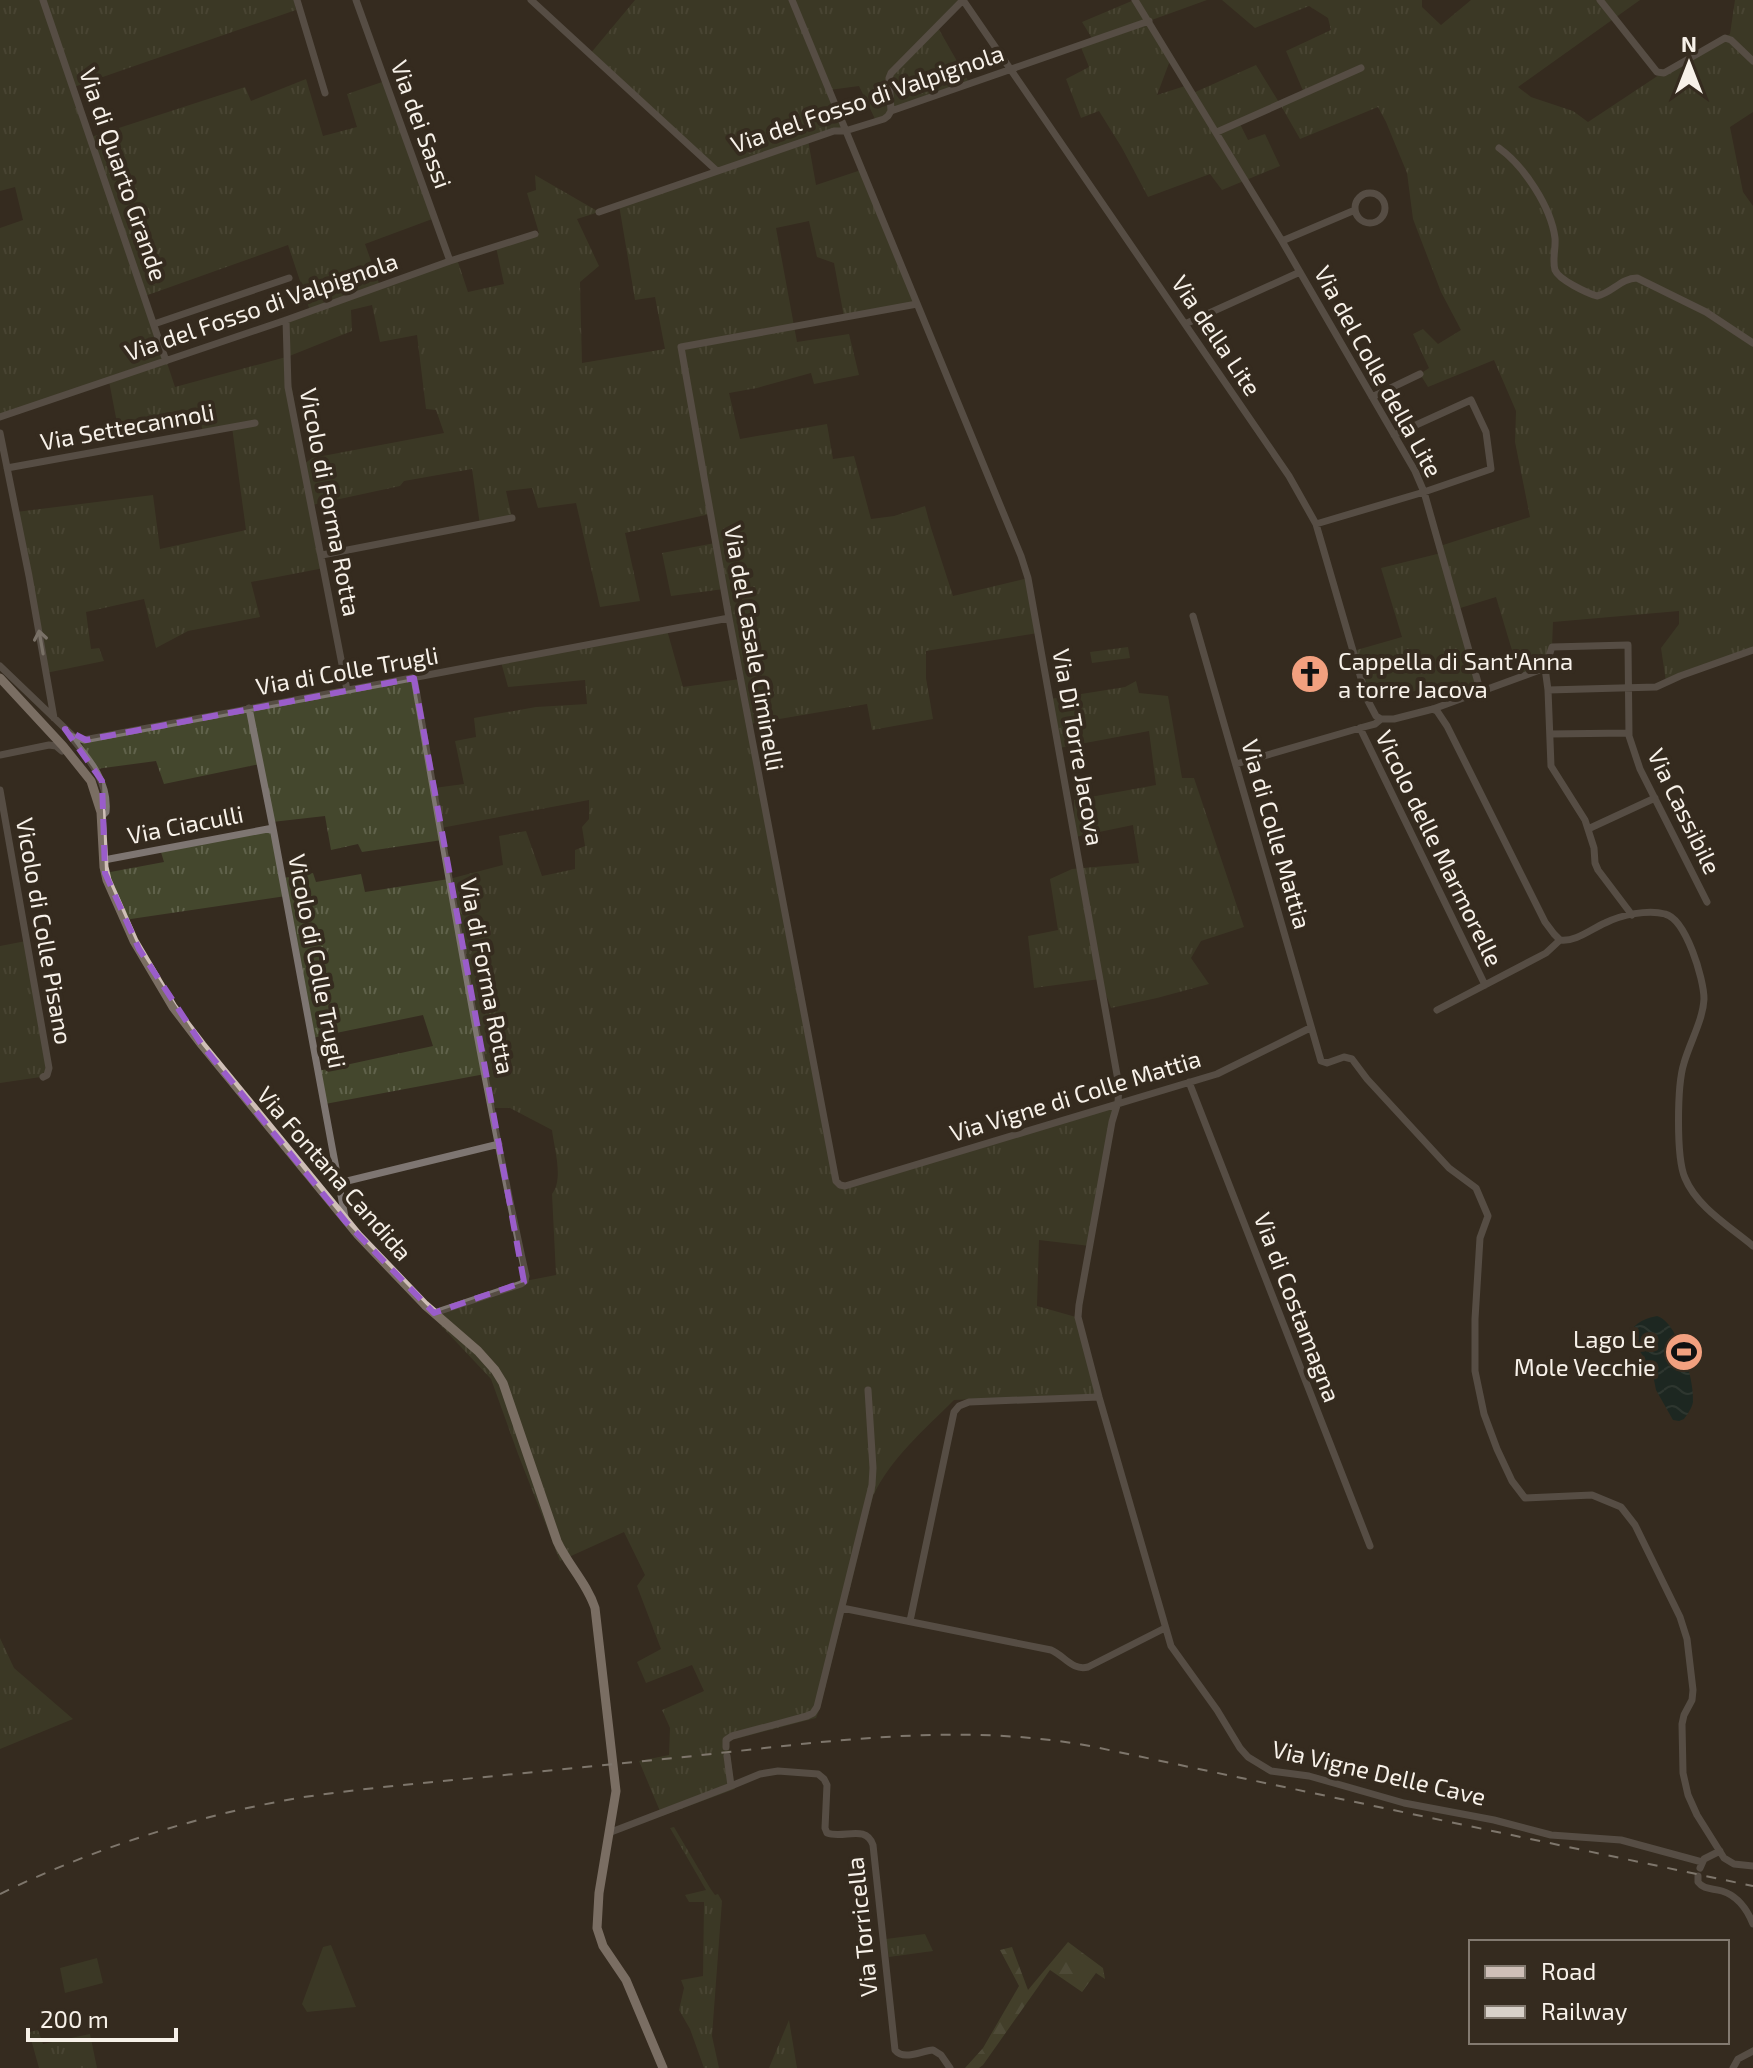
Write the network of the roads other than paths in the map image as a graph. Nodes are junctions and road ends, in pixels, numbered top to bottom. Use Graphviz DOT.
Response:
graph roads {
  1 [pos="43,0"];
  2 [pos="297,0"];
  3 [pos="356,0"];
  4 [pos="531,0"];
  5 [pos="792,0"];
  6 [pos="963,0"];
  7 [pos="1135,0"];
  8 [pos="1600,0"];
  9 [pos="1149,21"];
  10 [pos="1753,61"];
  11 [pos="1361,68"];
  12 [pos="1011,70"];
  13 [pos="325,93"];
  14 [pos="891,111"];
  15 [pos="845,131"];
  16 [pos="1217,132"];
  17 [pos="1499,148"];
  18 [pos="717,171"];
  19 [pos="1355,210"];
  20 [pos="599,212"];
  21 [pos="535,234"];
  22 [pos="1282,241"];
  23 [pos="450,261"];
  24 [pos="1300,272"];
  25 [pos="289,278"];
  26 [pos="917,304"];
  27 [pos="286,320"];
  28 [pos="154,324"];
  29 [pos="1185,324"];
  30 [pos="1753,343"];
  31 [pos="166,361"];
  32 [pos="1420,374"];
  33 [pos="1372,397"];
  34 [pos="0,417"];
  35 [pos="255,423"];
  36 [pos="0,433"];
  37 [pos="1394,435"];
  38 [pos="7,468"];
  39 [pos="1424,492"];
  40 [pos="512,518"];
  41 [pos="1316,524"];
  42 [pos="322,555"];
  43 [pos="1193,616"];
  44 [pos="729,618"];
  45 [pos="1753,650"];
  46 [pos="0,666"];
  47 [pos="1545,668"];
  48 [pos="0,678"];
  49 [pos="414,678"];
  50 [pos="1629,688"];
  51 [pos="347,690"];
  52 [pos="1548,690"];
  53 [pos="1481,693"];
  54 [pos="249,708"];
  55 [pos="1433,709"];
  56 [pos="54,719"];
  57 [pos="1381,719"];
  58 [pos="1360,728"];
  59 [pos="65,729"];
  60 [pos="1628,733"];
  61 [pos="1550,734"];
  62 [pos="0,755"];
  63 [pos="1236,764"];
  64 [pos="88,777"];
  65 [pos="0,790"];
  66 [pos="1655,798"];
  67 [pos="102,816"];
  68 [pos="273,828"];
  69 [pos="1588,829"];
  70 [pos="104,860"];
  71 [pos="1707,902"];
  72 [pos="1632,915"];
  73 [pos="1560,940"];
  74 [pos="1485,985"];
  75 [pos="1437,1010"];
  76 [pos="1310,1028"];
  77 [pos="43,1077"];
  78 [pos="1189,1082"];
  79 [pos="1118,1102"];
  80 [pos="499,1144"];
  81 [pos="339,1183"];
  82 [pos="845,1186"];
  83 [pos="346,1222"];
  84 [pos="1753,1246"];
  85 [pos="434,1313"];
  86 [pos="868,1390"];
  87 [pos="1099,1397"];
  88 [pos="1370,1546"];
  89 [pos="842,1608"];
  90 [pos="910,1621"];
  91 [pos="1165,1628"];
  92 [pos="731,1786"];
  93 [pos="611,1832"];
  94 [pos="1720,1851"];
  95 [pos="1753,1866"];
  96 [pos="1700,1869"];
  97 [pos="1753,1924"];
  98 [pos="1753,2051"];
  99 [pos="663,2068"];
  100 [pos="950,2068"];
  101 [pos="1733,2068"];
  1 -- 28 [label="street, Via di Quarto Grande"];
  2 -- 13 [label="street"];
  3 -- 23 [label="street, Via dei Sassi"];
  4 -- 18 [label="street"];
  5 -- 15 [label="street, Via Di Torre Jacova"];
  6 -- 12 [label="street, Via della Lite"];
  6 -- 14 [label="street"];
  7 -- 9 [label="street, Via del Colle della Lite"];
  8 -- 10 [label="street"];
  9 -- 12 [label="street, Via del Fosso di Valpignola"];
  9 -- 16 [label="street, Via del Colle della Lite"];
  11 -- 16 [label="street"];
  12 -- 14 [label="street, Via del Fosso di Valpignola"];
  12 -- 29 [label="street, Via della Lite"];
  14 -- 15 [label="street, Via del Fosso di Valpignola"];
  15 -- 18 [label="street, Via del Fosso di Valpignola"];
  15 -- 26 [label="street, Via Di Torre Jacova"];
  16 -- 22 [label="street, Via del Colle della Lite"];
  17 -- 30 [label="street"];
  18 -- 20 [label="street, Via del Fosso di Valpignola"];
  19 -- 19 [label="street"];
  19 -- 22 [label="street"];
  21 -- 23 [label="street, Via del Fosso di Valpignola"];
  22 -- 24 [label="street, Via del Colle della Lite"];
  23 -- 27 [label="street, Via del Fosso di Valpignola"];
  24 -- 29 [label="street"];
  24 -- 33 [label="street, Via del Colle della Lite"];
  25 -- 28 [label="street"];
  26 -- 44 [label="street, Via del Casale Ciminelli"];
  26 -- 79 [label="street, Via Di Torre Jacova"];
  27 -- 31 [label="street, Via del Fosso di Valpignola"];
  27 -- 42 [label="street, Vicolo di Forma Rotta"];
  28 -- 31 [label="street, Via di Quarto Grande"];
  29 -- 41 [label="street, Via della Lite"];
  31 -- 34 [label="street, Via del Fosso di Valpignola"];
  32 -- 33 [label="street"];
  33 -- 37 [label="street, Via del Colle della Lite"];
  35 -- 38 [label="street, Via Settecannoli"];
  36 -- 38 [label="street"];
  37 -- 39 [label="street, Via del Colle della Lite"];
  37 -- 39 [label="street"];
  56 -- 38 [label="street, one-way"];
  39 -- 41 [label="street"];
  39 -- 53 [label="street, Via del Colle della Lite"];
  40 -- 42 [label="street"];
  41 -- 57 [label="street, Via della Lite"];
  42 -- 51 [label="street, Vicolo di Forma Rotta"];
  43 -- 63 [label="street, Via di Colle Mattia"];
  44 -- 49 [label="street, Via di Colle Trugli"];
  44 -- 82 [label="street, Via del Casale Ciminelli"];
  45 -- 50 [label="street"];
  46 -- 56 [label="street"];
  47 -- 50 [label="street, Via Cassibile"];
  47 -- 52 [label="street"];
  47 -- 53 [label="street"];
  48 -- 64 [label="main road, Via Fontana Candida"];
  49 -- 51 [label="street, Via di Colle Trugli"];
  49 -- 80 [label="street, Via di Forma Rotta"];
  50 -- 52 [label="street"];
  50 -- 60 [label="street, Via Cassibile"];
  51 -- 54 [label="street, Via di Colle Trugli"];
  52 -- 61 [label="street"];
  53 -- 55 [label="street"];
  54 -- 59 [label="street, Via di Colle Trugli"];
  54 -- 68 [label="street, Vicolo di Colle Trugli"];
  55 -- 57 [label="street"];
  55 -- 73 [label="street"];
  56 -- 59 [label="street"];
  57 -- 58 [label="street"];
  58 -- 63 [label="street"];
  58 -- 74 [label="street, Vicolo delle Marmorelle"];
  59 -- 67 [label="street"];
  60 -- 61 [label="street"];
  60 -- 66 [label="street, Via Cassibile"];
  61 -- 69 [label="street"];
  62 -- 64 [label="street"];
  63 -- 76 [label="street, Via di Colle Mattia"];
  64 -- 67 [label="main road, Via Fontana Candida"];
  65 -- 77 [label="street, Vicolo di Colle Pisano"];
  66 -- 69 [label="street"];
  66 -- 71 [label="street, Via Cassibile"];
  67 -- 70 [label="main road, Via Fontana Candida"];
  68 -- 70 [label="street, Via Ciaculli"];
  68 -- 81 [label="street, Vicolo di Colle Trugli"];
  69 -- 72 [label="street"];
  70 -- 83 [label="main road, Via Fontana Candida"];
  72 -- 73 [label="street"];
  72 -- 84 [label="street"];
  73 -- 74 [label="street"];
  74 -- 75 [label="street"];
  76 -- 78 [label="street, Via Vigne di Colle Mattia"];
  76 -- 94 [label="street, Via di Colle Mattia"];
  78 -- 79 [label="street, Via Vigne di Colle Mattia"];
  78 -- 88 [label="street, Via di Costamagna"];
  79 -- 82 [label="street, Via Vigne di Colle Mattia"];
  79 -- 87 [label="street, Via Di Torre Jacova"];
  80 -- 81 [label="street"];
  80 -- 85 [label="street, Via di Forma Rotta"];
  81 -- 83 [label="street, Vicolo di Colle Trugli"];
  83 -- 85 [label="main road, Via Fontana Candida"];
  85 -- 93 [label="main road, Via Fontana Candida"];
  86 -- 89 [label="street"];
  87 -- 90 [label="street"];
  87 -- 91 [label="street, Via Vigne Delle Cave"];
  89 -- 90 [label="street"];
  89 -- 92 [label="street"];
  90 -- 91 [label="street"];
  91 -- 96 [label="street, Via Vigne Delle Cave"];
  92 -- 93 [label="street"];
  92 -- 100 [label="street, Via Torricella"];
  93 -- 99 [label="main road, Via Fontana Candida"];
  94 -- 95 [label="street"];
  94 -- 96 [label="street"];
  96 -- 97 [label="street, Via Vigne Delle Cave"];
  98 -- 101 [label="street"];
}
